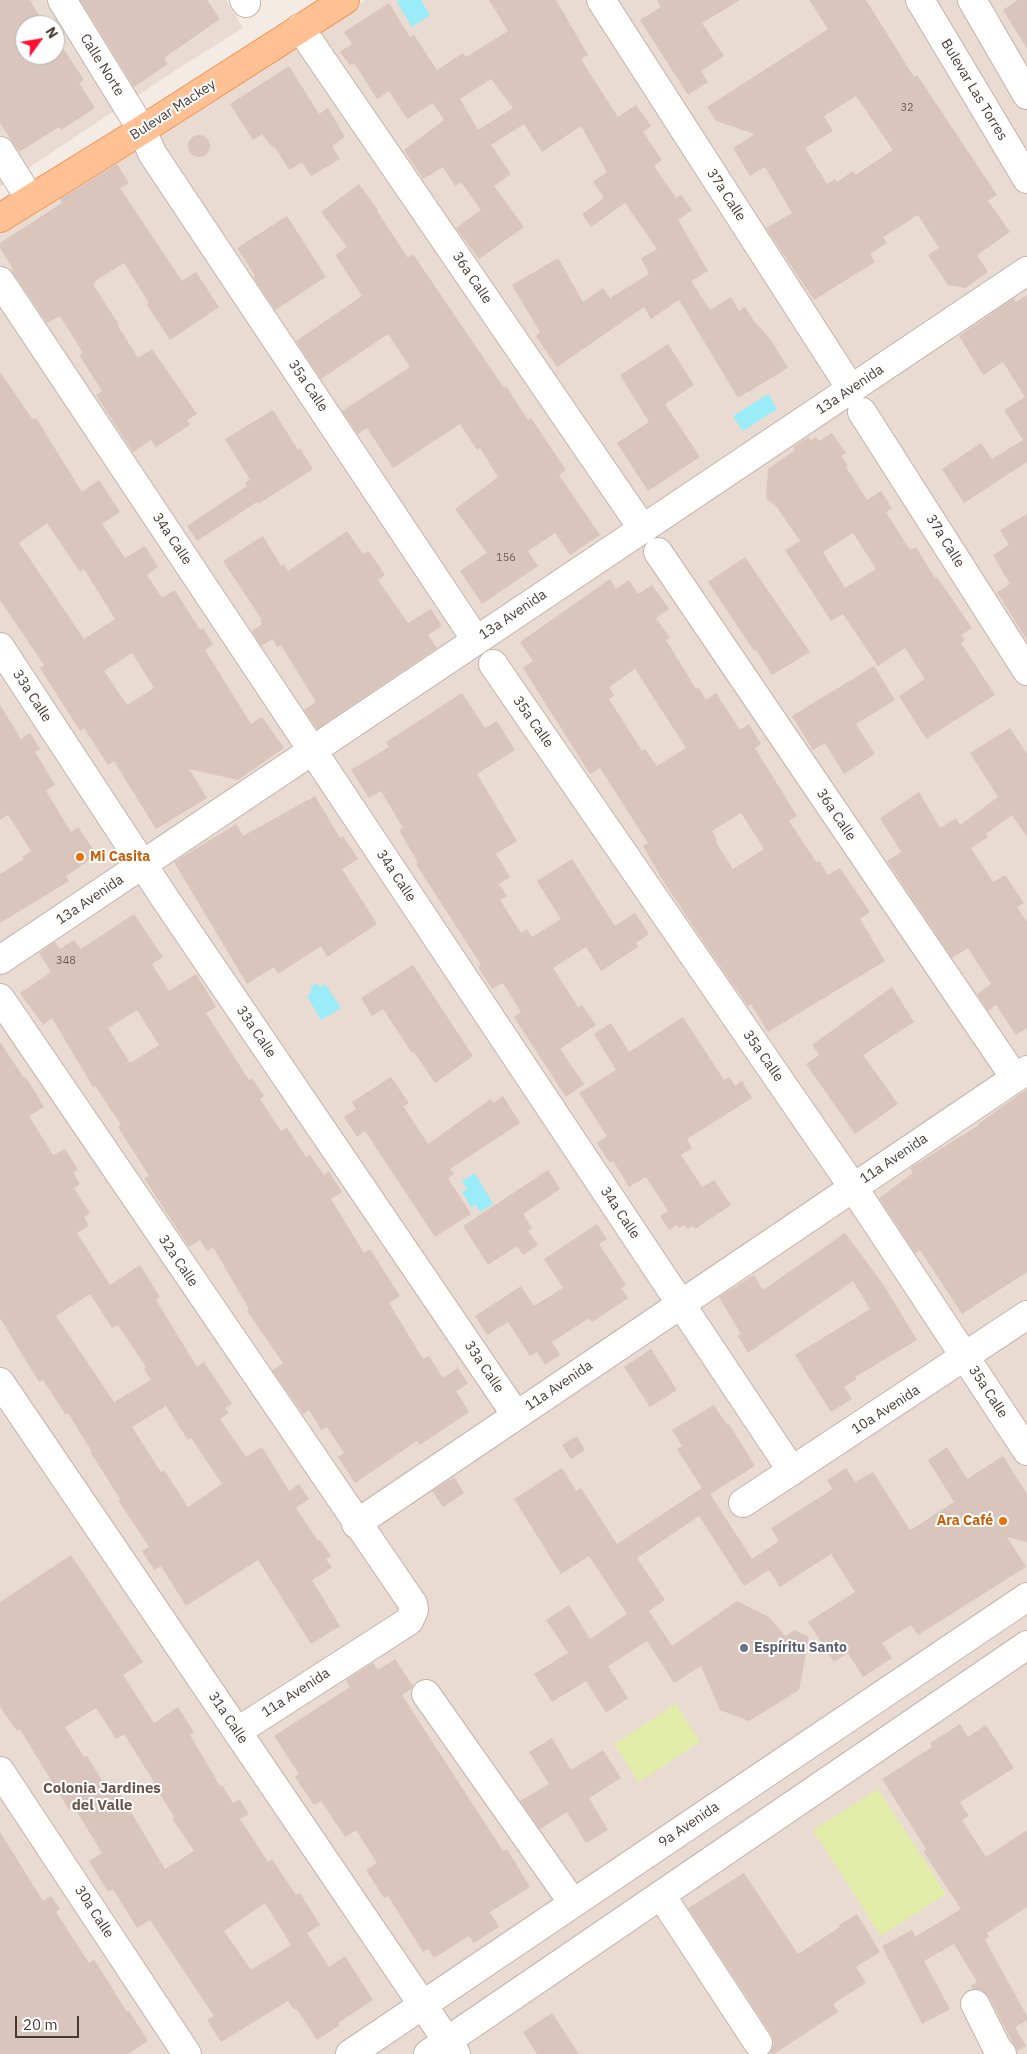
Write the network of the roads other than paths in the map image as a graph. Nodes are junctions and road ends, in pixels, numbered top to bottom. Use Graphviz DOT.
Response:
graph roads {
  1 [pos="62,0"];
  2 [pos="345,0"];
  3 [pos="600,0"];
  4 [pos="920,0"];
  5 [pos="972,0"];
  6 [pos="300,28"];
  7 [pos="1026,91"];
  8 [pos="987,112"];
  9 [pos="142,130"];
  10 [pos="0,151"];
  11 [pos="1027,179"];
  12 [pos="30,198"];
  13 [pos="0,218"];
  14 [pos="1027,271"];
  15 [pos="0,281"];
  16 [pos="857,400"];
  17 [pos="643,529"];
  18 [pos="658,552"];
  19 [pos="476,640"];
  20 [pos="0,647"];
  21 [pos="493,664"];
  22 [pos="1027,671"];
  23 [pos="312,750"];
  24 [pos="142,865"];
  25 [pos="0,960"];
  26 [pos="0,998"];
  27 [pos="1021,1074"];
  28 [pos="853,1187"];
  29 [pos="681,1304"];
  30 [pos="1027,1315"];
  31 [pos="965,1357"];
  32 [pos="0,1382"];
  33 [pos="516,1415"];
  34 [pos="1027,1451"];
  35 [pos="792,1471"];
  36 [pos="743,1503"];
  37 [pos="356,1524"];
  38 [pos="1027,1597"];
  39 [pos="1027,1645"];
  40 [pos="426,1694"];
  41 [pos="878,1698"];
  42 [pos="238,1731"];
  43 [pos="901,1731"];
  44 [pos="0,1771"];
  45 [pos="660,1896"];
  46 [pos="573,1903"];
  47 [pos="975,2004"];
  48 [pos="423,2005"];
  49 [pos="758,2043"];
  50 [pos="444,2050"];
  51 [pos="187,2054"];
  52 [pos="350,2054"];
  53 [pos="1002,2054"];
  1 -- 9 [label="street, Calle Norte"];
  2 -- 6 [label="main road, Bulevar Mackey"];
  3 -- 16 [label="street, 37a Calle"];
  4 -- 8 [label="street, Bulevar Las Torres"];
  5 -- 7 [label="street"];
  6 -- 9 [label="main road, Bulevar Mackey"];
  6 -- 17 [label="street, 36a Calle"];
  7 -- 8 [label="street"];
  8 -- 11 [label="street, Bulevar Las Torres"];
  9 -- 12 [label="main road, Bulevar Mackey"];
  9 -- 19 [label="street, 35a Calle"];
  10 -- 12 [label="street"];
  12 -- 13 [label="main road, Bulevar Mackey"];
  14 -- 16 [label="street, 13a Avenida"];
  15 -- 23 [label="street, 34a Calle"];
  16 -- 17 [label="street, 13a Avenida"];
  16 -- 22 [label="street, 37a Calle"];
  17 -- 19 [label="street, 13a Avenida"];
  18 -- 27 [label="street, 36a Calle"];
  19 -- 23 [label="street, 13a Avenida"];
  20 -- 24 [label="street, 33a Calle"];
  21 -- 28 [label="street, 35a Calle"];
  23 -- 24 [label="street, 13a Avenida"];
  23 -- 29 [label="street, 34a Calle"];
  24 -- 25 [label="street, 13a Avenida"];
  24 -- 33 [label="street, 33a Calle"];
  26 -- 37 [label="street, 32a Calle"];
  27 -- 28 [label="street, 11a Avenida"];
  28 -- 29 [label="street, 11a Avenida"];
  28 -- 31 [label="street, 35a Calle"];
  29 -- 33 [label="street, 11a Avenida"];
  29 -- 35 [label="street, 34a Calle"];
  30 -- 31 [label="street, 10a Avenida"];
  31 -- 34 [label="street, 35a Calle"];
  31 -- 35 [label="street, 10a Avenida"];
  32 -- 42 [label="street, 31a Calle"];
  33 -- 37 [label="street, 11a Avenida"];
  35 -- 36 [label="street, 10a Avenida"];
  37 -- 42 [label="street, 11a Avenida"];
  38 -- 41 [label="street, 9a Avenida"];
  39 -- 43 [label="street"];
  40 -- 46 [label="street"];
  41 -- 43 [label="street"];
  41 -- 46 [label="street, 9a Avenida"];
  42 -- 48 [label="street, 31a Calle"];
  43 -- 45 [label="street"];
  44 -- 51 [label="street, 30a Calle"];
  45 -- 49 [label="street"];
  45 -- 50 [label="street"];
  46 -- 48 [label="street, 9a Avenida"];
  47 -- 53 [label="street"];
  48 -- 50 [label="street, 31a Calle"];
  48 -- 52 [label="street, 9a Avenida"];
}
